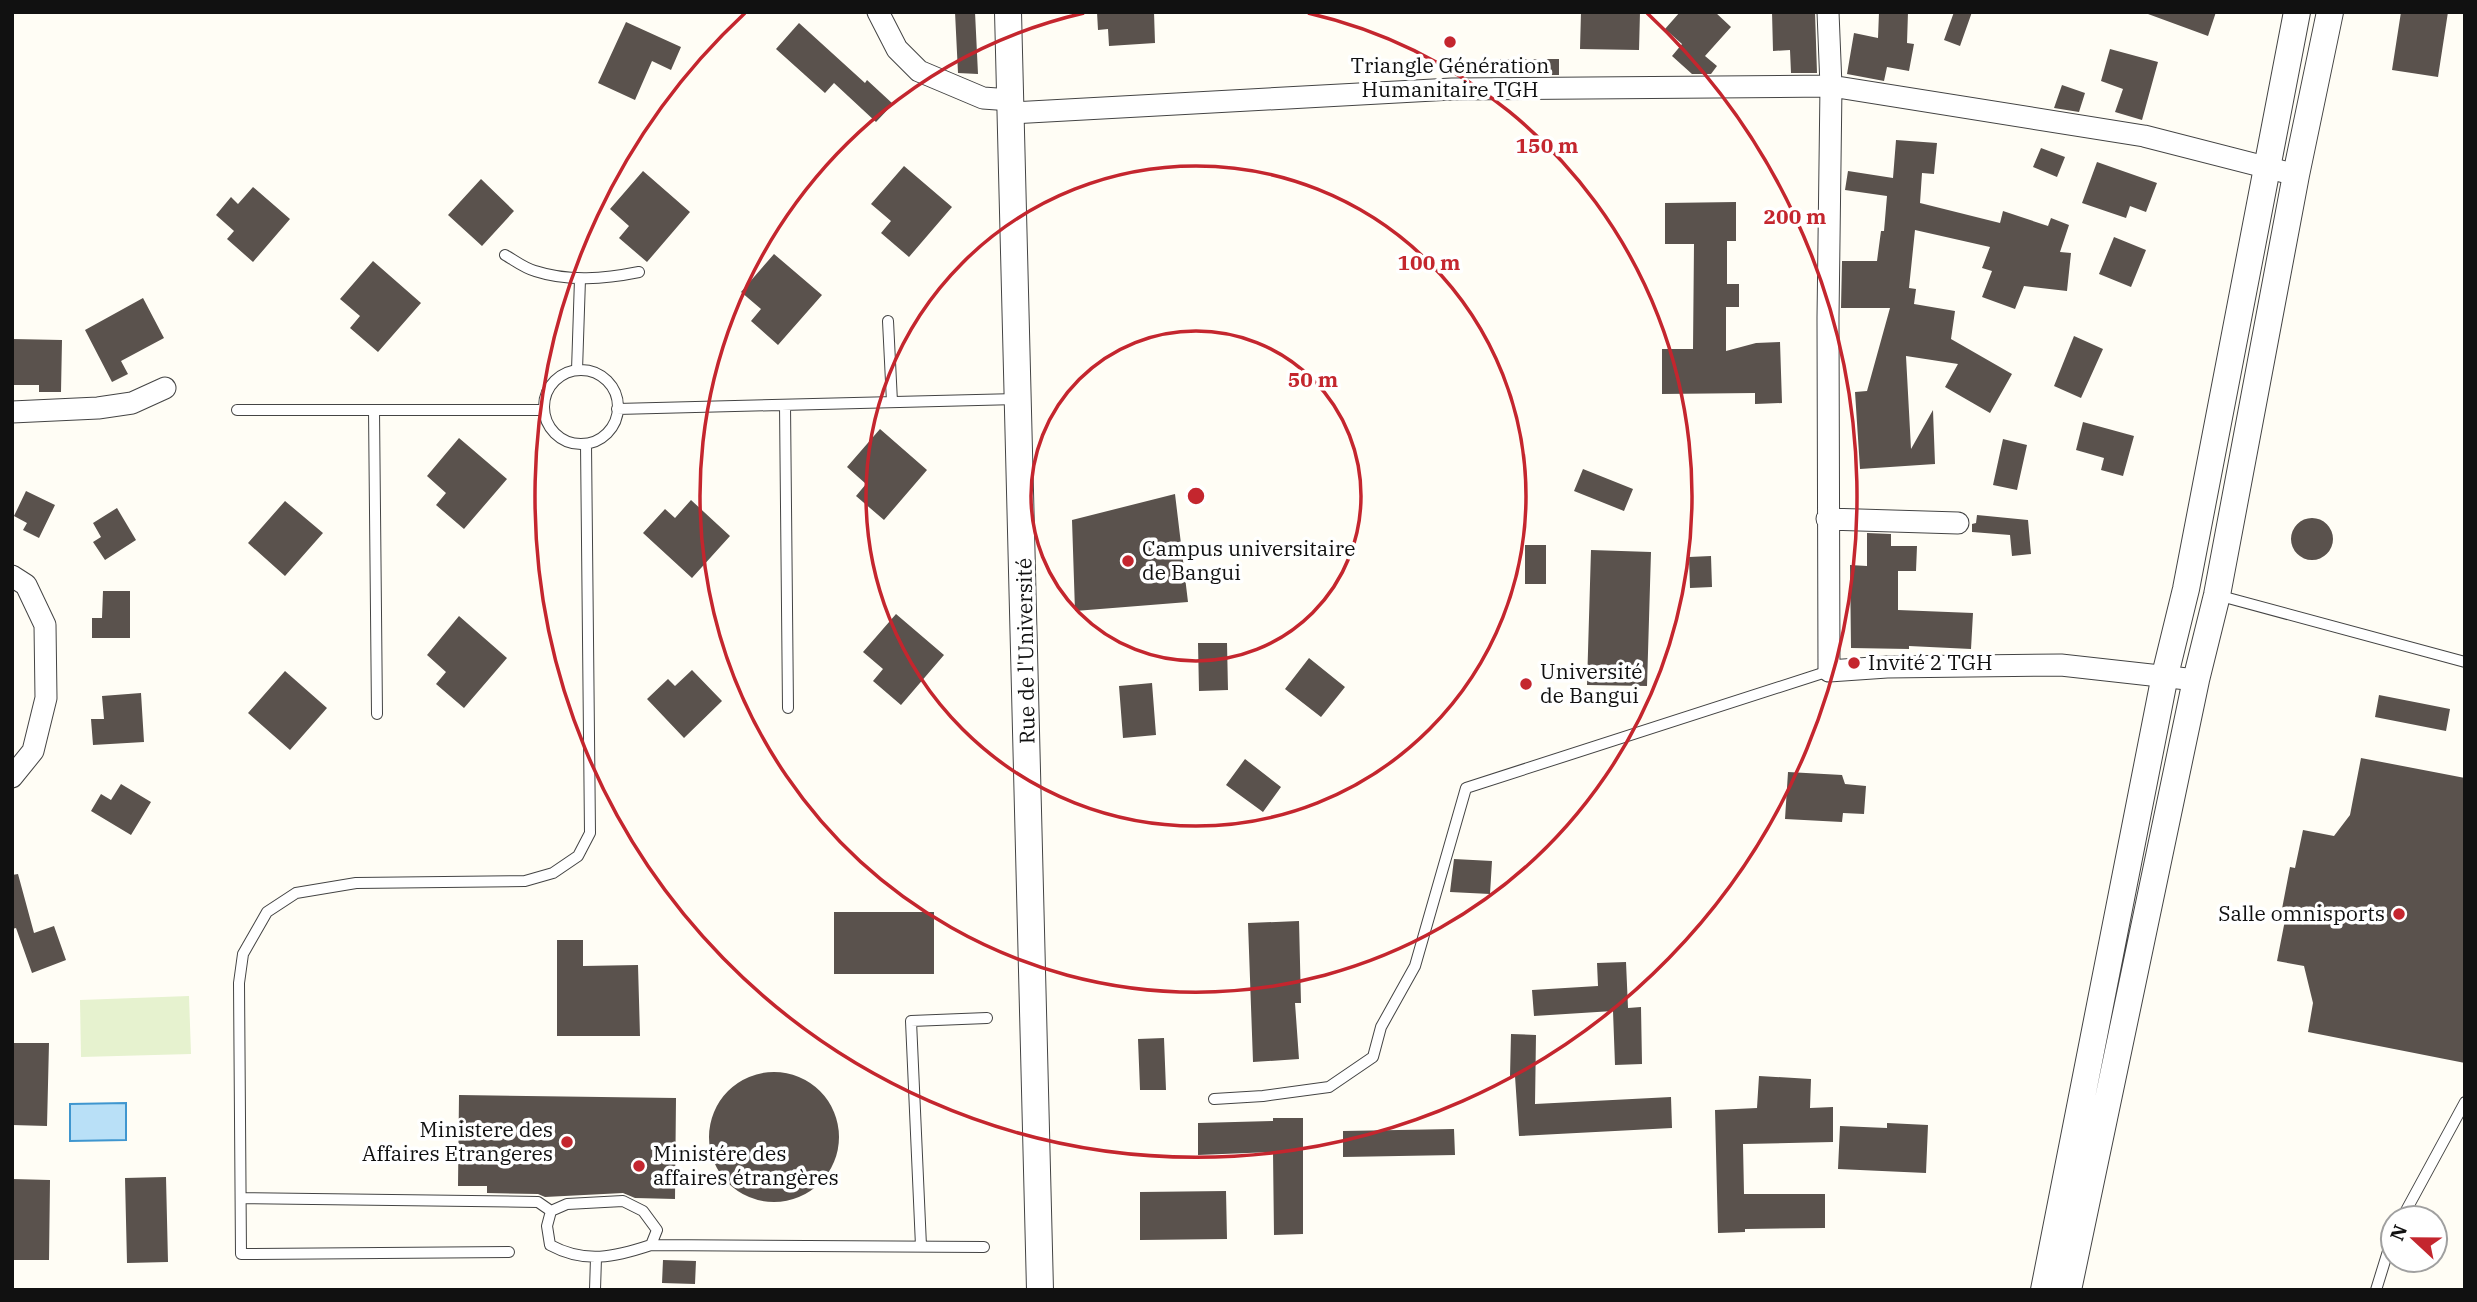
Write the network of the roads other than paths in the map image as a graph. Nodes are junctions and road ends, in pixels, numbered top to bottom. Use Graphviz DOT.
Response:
graph roads {
  1 [pos="878,12"];
  2 [pos="1009,12"];
  3 [pos="1828,12"];
  4 [pos="2297,12"];
  5 [pos="2330,12"];
  6 [pos="1831,86"];
  7 [pos="1011,107"];
  8 [pos="2266,167"];
  9 [pos="2296,175"];
  10 [pos="505,255"];
  11 [pos="639,272"];
  12 [pos="580,279"];
  13 [pos="887,321"];
  14 [pos="577,370"];
  15 [pos="165,387"];
  16 [pos="1019,399"];
  17 [pos="892,402"];
  18 [pos="785,405"];
  19 [pos="618,409"];
  20 [pos="237,410"];
  21 [pos="374,410"];
  22 [pos="543,410"];
  23 [pos="12,412"];
  24 [pos="586,444"];
  25 [pos="1827,520"];
  26 [pos="1958,523"];
  27 [pos="12,576"];
  28 [pos="2217,595"];
  29 [pos="2465,662"];
  30 [pos="1829,671"];
  31 [pos="2165,675"];
  32 [pos="2196,680"];
  33 [pos="788,708"];
  34 [pos="377,714"];
  35 [pos="12,777"];
  36 [pos="987,1018"];
  37 [pos="1214,1099"];
  38 [pos="2465,1102"];
  39 [pos="241,1198"];
  40 [pos="2410,1204"];
  41 [pos="551,1211"];
  42 [pos="651,1245"];
  43 [pos="921,1246"];
  44 [pos="984,1247"];
  45 [pos="509,1252"];
  46 [pos="596,1258"];
  47 [pos="595,1290"];
  48 [pos="1040,1290"];
  49 [pos="2044,1290"];
  50 [pos="2068,1290"];
  1 -- 7 [label="street"];
  2 -- 7 [label="street, Rue de l'Université"];
  3 -- 6 [label="street"];
  4 -- 8 [label="street"];
  5 -- 9 [label="street"];
  6 -- 7 [label="street"];
  6 -- 8 [label="street"];
  6 -- 25 [label="street"];
  7 -- 16 [label="street, Rue de l'Université"];
  8 -- 9 [label="street"];
  8 -- 31 [label="street"];
  9 -- 28 [label="street"];
  10 -- 12 [label="lane"];
  11 -- 12 [label="lane"];
  12 -- 14 [label="lane"];
  13 -- 17 [label="lane"];
  14 -- 19 [label="lane"];
  14 -- 22 [label="lane"];
  15 -- 23 [label="street"];
  16 -- 17 [label="lane"];
  16 -- 48 [label="street, Rue de l'Université"];
  17 -- 18 [label="lane"];
  18 -- 19 [label="lane"];
  18 -- 33 [label="lane"];
  19 -- 24 [label="lane"];
  20 -- 21 [label="lane"];
  21 -- 22 [label="lane"];
  21 -- 34 [label="lane"];
  22 -- 24 [label="lane"];
  24 -- 39 [label="lane"];
  25 -- 26 [label="street"];
  25 -- 30 [label="street"];
  27 -- 35 [label="street"];
  28 -- 29 [label="lane"];
  28 -- 32 [label="street"];
  30 -- 31 [label="street"];
  30 -- 37 [label="lane"];
  31 -- 32 [label="street"];
  31 -- 49 [label="street"];
  32 -- 50 [label="street"];
  36 -- 43 [label="lane"];
  38 -- 40 [label="lane"];
  39 -- 41 [label="lane"];
  39 -- 45 [label="lane"];
  41 -- 42 [label="lane"];
  41 -- 46 [label="lane"];
  42 -- 43 [label="lane"];
  42 -- 46 [label="lane"];
  43 -- 44 [label="lane"];
  46 -- 47 [label="lane"];
}
